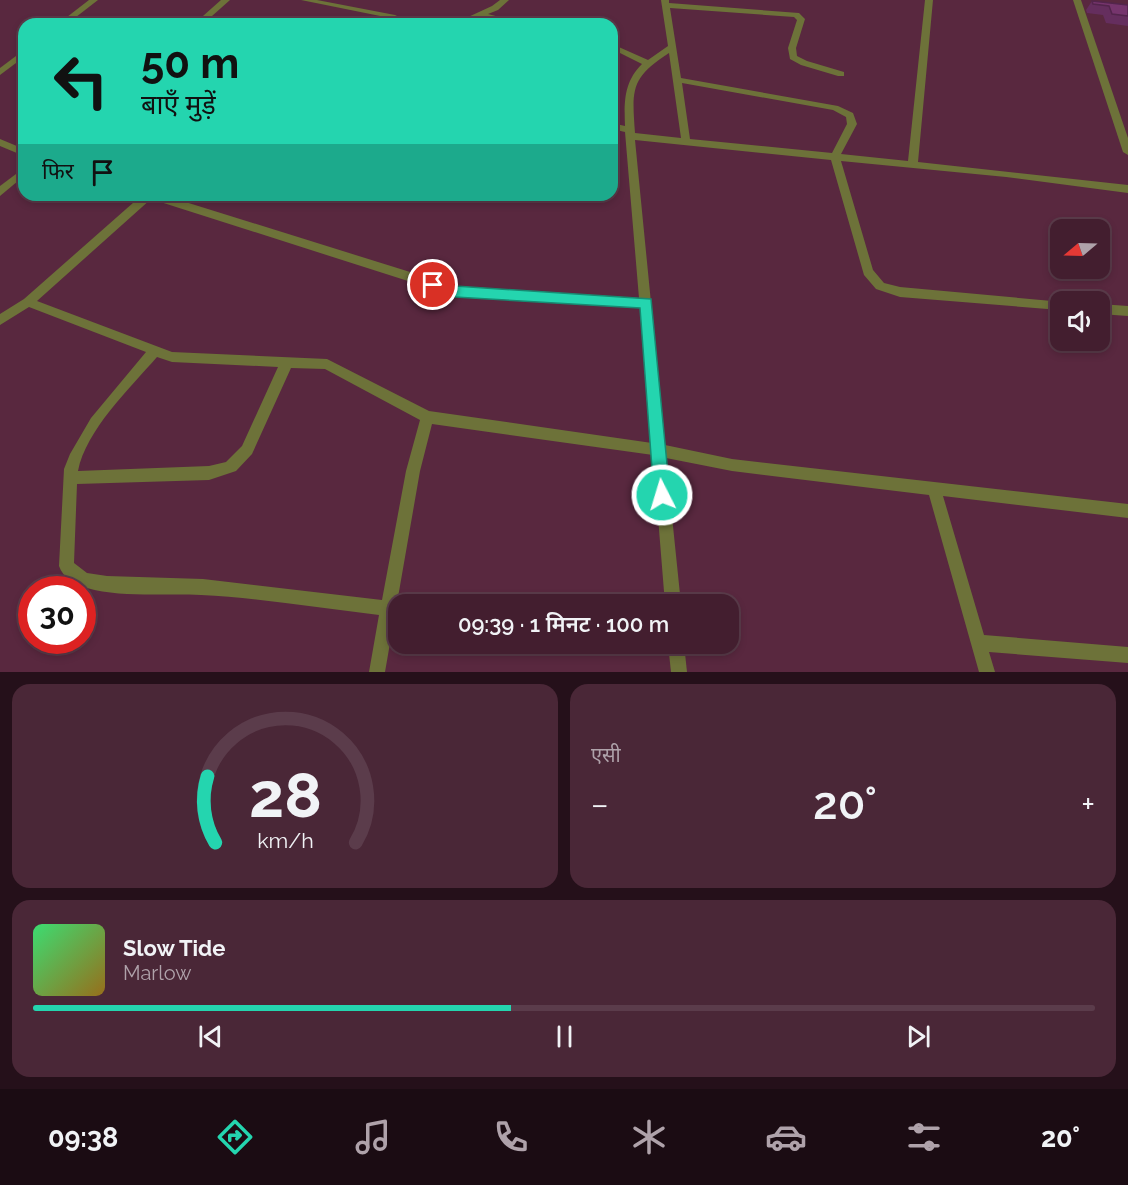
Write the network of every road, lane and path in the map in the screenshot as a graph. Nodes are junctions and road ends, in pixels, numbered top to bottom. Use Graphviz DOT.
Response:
graph roads {
  1 [pos="94,0"];
  2 [pos="226,0"];
  3 [pos="305,0"];
  4 [pos="505,0"];
  5 [pos="929,0"];
  6 [pos="1077,0"];
  7 [pos="665,3"];
  8 [pos="479,15"];
  9 [pos="395,17"];
  10 [pos="70,18"];
  11 [pos="205,18"];
  12 [pos="472,18"];
  13 [pos="493,18"];
  14 [pos="672,46"];
  15 [pos="618,49"];
  16 [pos="18,58"];
  17 [pos="647,63"];
  18 [pos="0,72"];
  19 [pos="841,74"];
  20 [pos="677,80"];
  21 [pos="618,128"];
  22 [pos="630,133"];
  23 [pos="0,142"];
  24 [pos="686,142"];
  25 [pos="18,150"];
  26 [pos="1128,152"];
  27 [pos="835,157"];
  28 [pos="914,164"];
  29 [pos="18,176"];
  30 [pos="1128,189"];
  31 [pos="0,192"];
  32 [pos="143,201"];
  33 [pos="169,201"];
  34 [pos="28,302"];
  35 [pos="646,303"];
  36 [pos="1050,305"];
  37 [pos="1110,310"];
  38 [pos="1128,311"];
  39 [pos="0,320"];
  40 [pos="155,351"];
  41 [pos="287,362"];
  42 [pos="427,417"];
  43 [pos="658,450"];
  44 [pos="71,478"];
  45 [pos="934,488"];
  46 [pos="1128,511"];
  47 [pos="391,594"];
  48 [pos="672,594"];
  49 [pos="388,608"];
  50 [pos="979,643"];
  51 [pos="677,654"];
  52 [pos="1128,655"];
  53 [pos="377,672"];
  54 [pos="679,672"];
  55 [pos="987,672"];
  1 -- 10 [label="street"];
  2 -- 11 [label="street"];
  3 -- 9 [label="street"];
  4 -- 8 [label="street"];
  5 -- 28 [label="street"];
  6 -- 26 [label="street"];
  7 -- 14 [label="street"];
  7 -- 19 [label="street"];
  8 -- 12 [label="street"];
  8 -- 13 [label="street"];
  14 -- 17 [label="street"];
  14 -- 20 [label="street"];
  15 -- 17 [label="street"];
  16 -- 18 [label="street"];
  17 -- 22 [label="street"];
  20 -- 24 [label="street"];
  20 -- 27 [label="street"];
  21 -- 22 [label="street"];
  22 -- 24 [label="street"];
  22 -- 35 [label="street"];
  23 -- 25 [label="street"];
  24 -- 27 [label="street"];
  27 -- 28 [label="street"];
  27 -- 36 [label="street"];
  28 -- 30 [label="street"];
  29 -- 31 [label="street"];
  32 -- 34 [label="street"];
  33 -- 35 [label="street"];
  34 -- 39 [label="street"];
  34 -- 40 [label="street"];
  35 -- 43 [label="street"];
  37 -- 38 [label="street"];
  40 -- 41 [label="street"];
  40 -- 44 [label="street"];
  41 -- 42 [label="street"];
  41 -- 44 [label="street"];
  42 -- 43 [label="street"];
  42 -- 47 [label="street"];
  43 -- 45 [label="street"];
  43 -- 48 [label="street"];
  44 -- 49 [label="street"];
  45 -- 46 [label="street"];
  45 -- 50 [label="street"];
  49 -- 53 [label="street"];
  50 -- 52 [label="street"];
  50 -- 55 [label="street"];
  51 -- 54 [label="street"];
}
